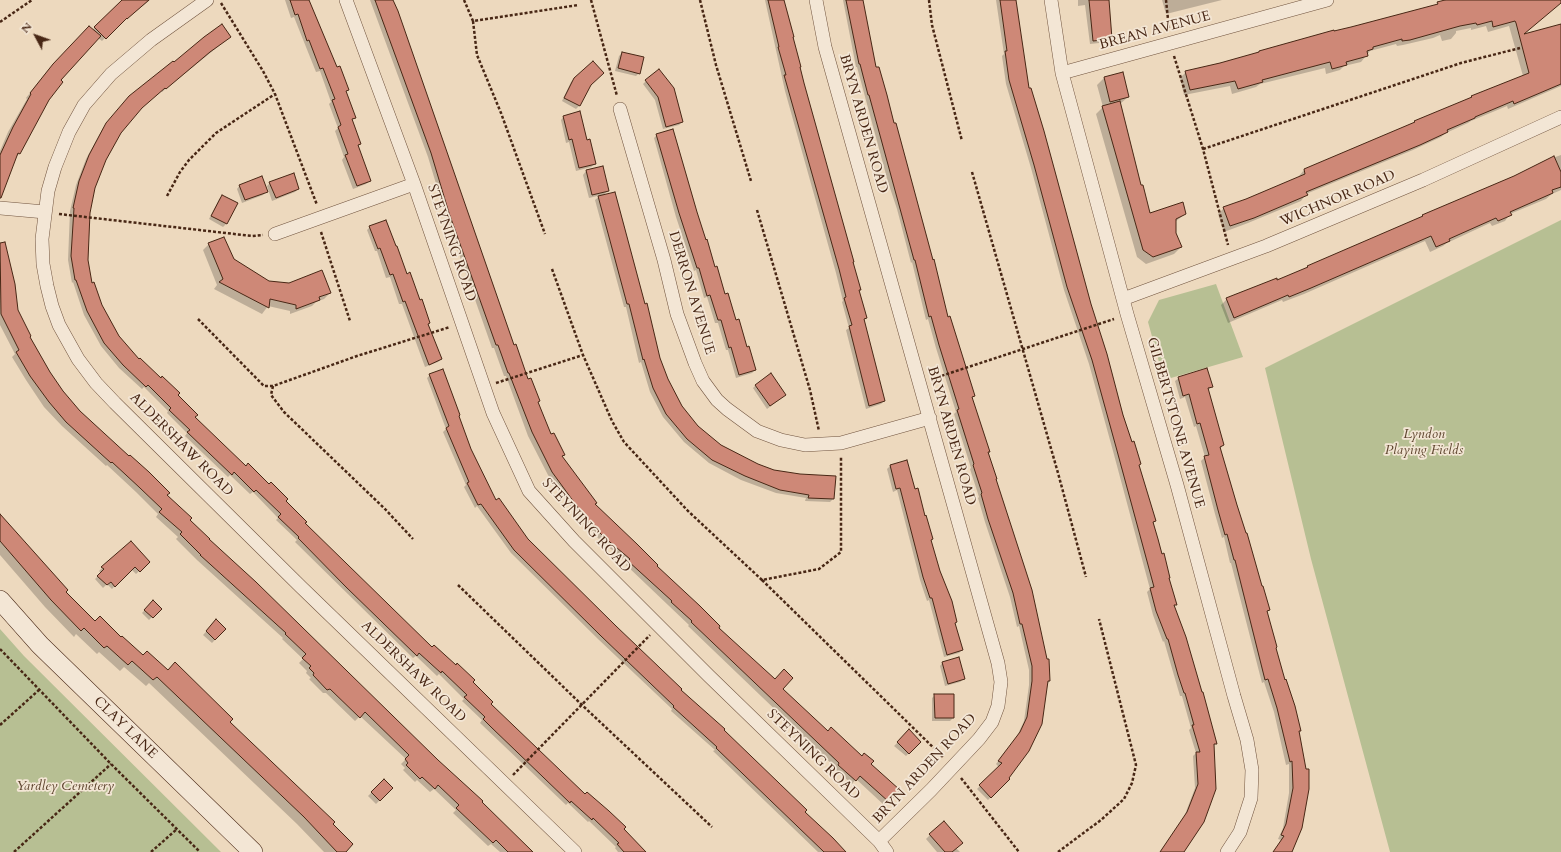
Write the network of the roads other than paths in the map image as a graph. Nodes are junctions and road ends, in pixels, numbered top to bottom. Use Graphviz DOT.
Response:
graph roads {
  1 [pos="207,0"];
  2 [pos="346,0"];
  3 [pos="816,0"];
  4 [pos="1051,0"];
  5 [pos="1327,0"];
  6 [pos="1062,73"];
  7 [pos="620,109"];
  8 [pos="1561,117"];
  9 [pos="414,184"];
  10 [pos="0,208"];
  11 [pos="45,212"];
  12 [pos="275,234"];
  13 [pos="1123,299"];
  14 [pos="930,418"];
  15 [pos="0,600"];
  16 [pos="879,841"];
  17 [pos="253,852"];
  18 [pos="575,852"];
  19 [pos="887,852"];
  20 [pos="1227,852"];
  1 -- 11 [label="street, ALDERSHAW ROAD"];
  2 -- 9 [label="street, STEYNING ROAD"];
  3 -- 14 [label="street, BRYN ARDEN ROAD"];
  4 -- 6 [label="street, GILBERTSTONE AVENUE"];
  5 -- 6 [label="street, BREAN AVENUE"];
  6 -- 13 [label="street, GILBERTSTONE AVENUE"];
  7 -- 14 [label="street, DERRON AVENUE"];
  8 -- 13 [label="street, WICHNOR ROAD"];
  9 -- 12 [label="street"];
  9 -- 16 [label="street, STEYNING ROAD"];
  10 -- 11 [label="street"];
  11 -- 18 [label="street, ALDERSHAW ROAD"];
  13 -- 20 [label="street, GILBERTSTONE AVENUE"];
  14 -- 16 [label="street, BRYN ARDEN ROAD"];
  15 -- 17 [label="street, CLAY LANE"];
  16 -- 19 [label="street, STEYNING ROAD"];
}
